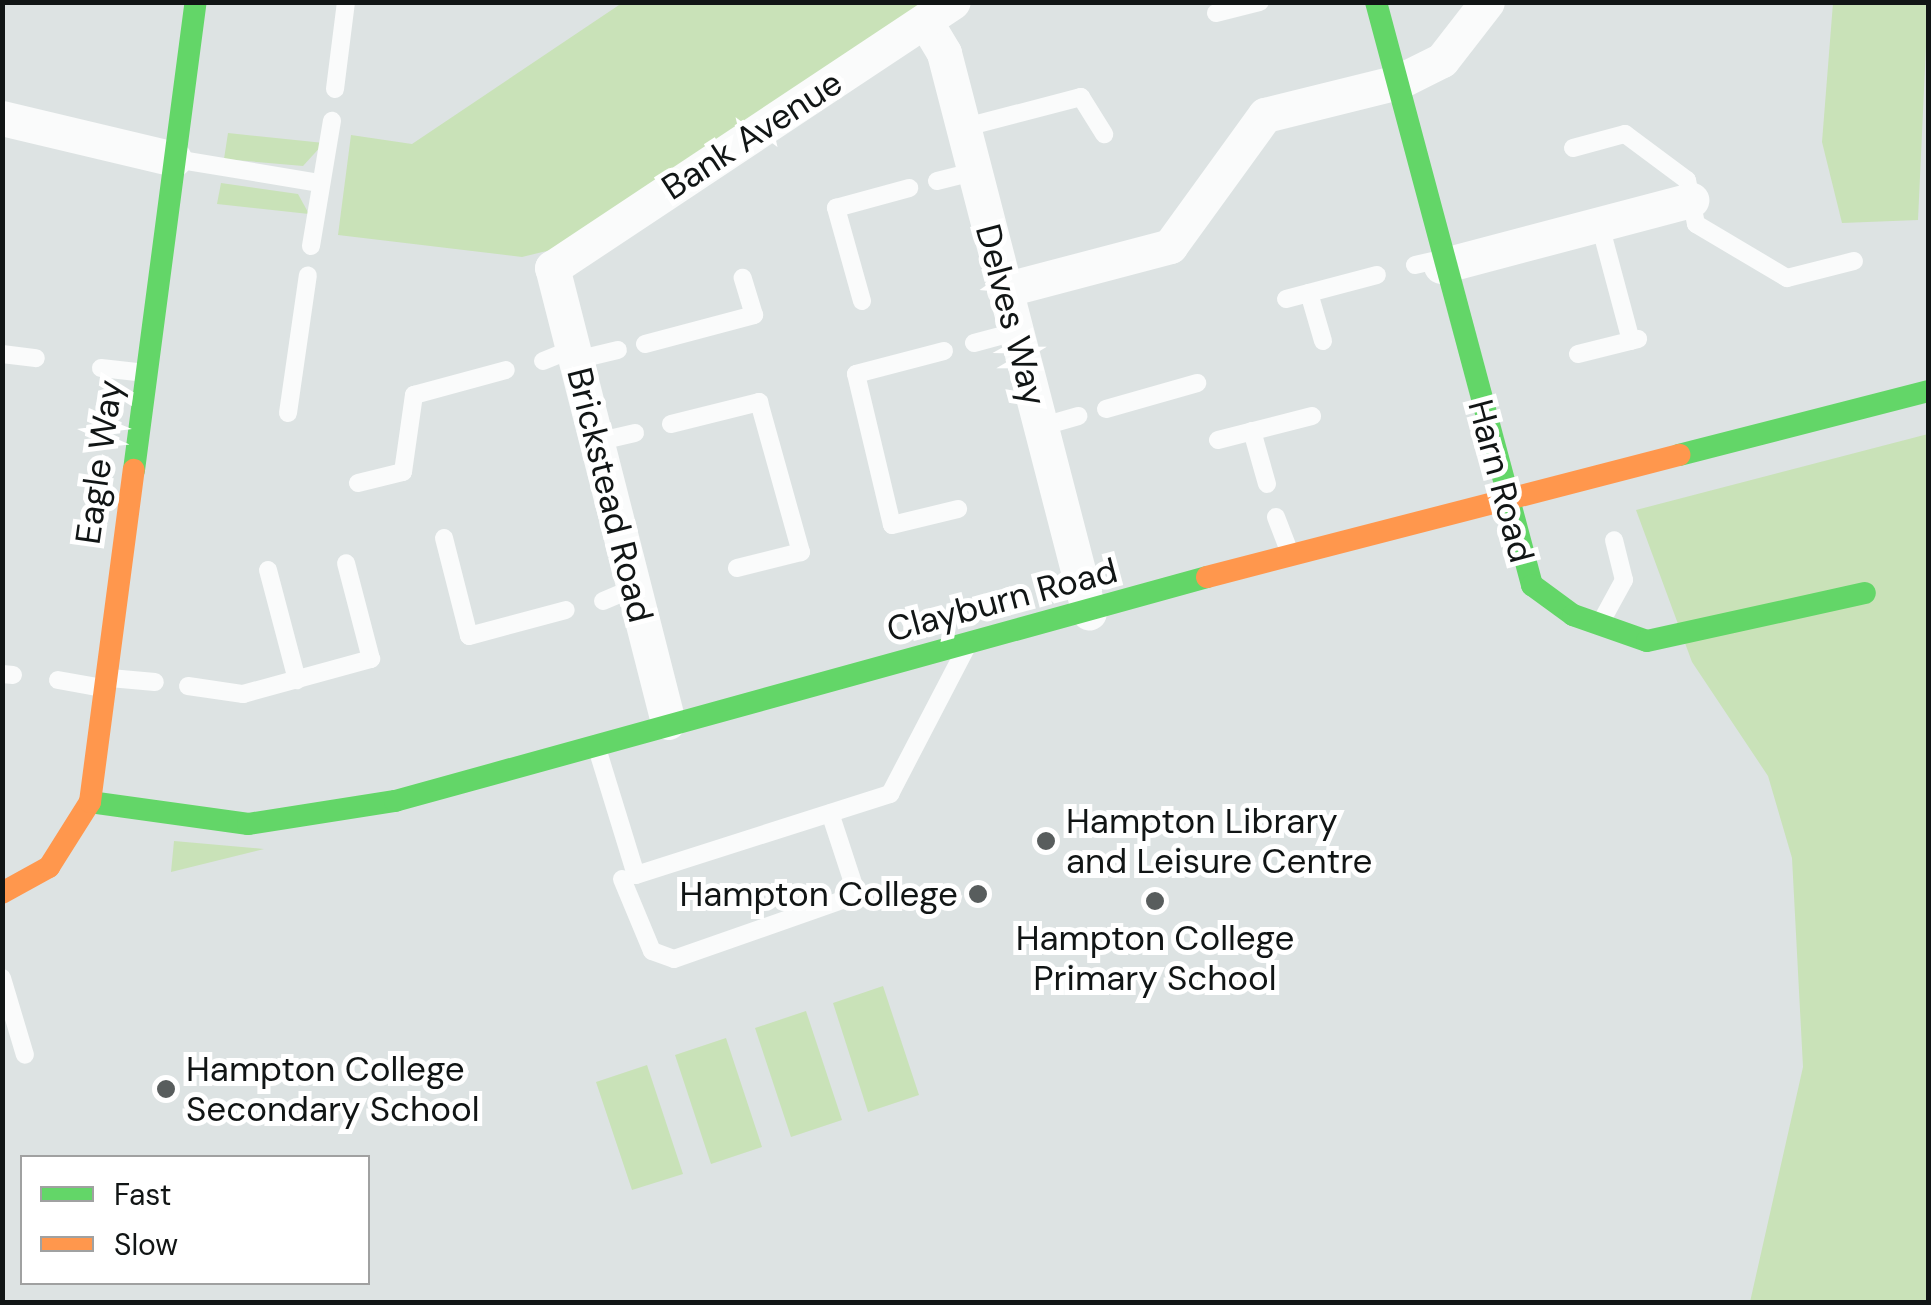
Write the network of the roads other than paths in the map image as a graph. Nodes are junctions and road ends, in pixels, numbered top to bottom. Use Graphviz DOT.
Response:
graph roads {
  1 [pos="196,2"];
  2 [pos="346,2"];
  3 [pos="1260,2"];
  4 [pos="1376,2"];
  5 [pos="1486,2"];
  6 [pos="939,12"];
  7 [pos="1216,13"];
  8 [pos="1398,82"];
  9 [pos="335,89"];
  10 [pos="2,118"];
  11 [pos="332,121"];
  12 [pos="962,128"];
  13 [pos="1104,134"];
  14 [pos="1573,148"];
  15 [pos="174,159"];
  16 [pos="974,172"];
  17 [pos="937,181"];
  18 [pos="320,183"];
  19 [pos="909,188"];
  20 [pos="1691,200"];
  21 [pos="1600,225"];
  22 [pos="311,246"];
  23 [pos="1854,261"];
  24 [pos="1432,264"];
  25 [pos="552,268"];
  26 [pos="308,275"];
  27 [pos="1377,275"];
  28 [pos="743,278"];
  29 [pos="1004,290"];
  30 [pos="1309,294"];
  31 [pos="1286,299"];
  32 [pos="862,301"];
  33 [pos="1015,332"];
  34 [pos="1323,340"];
  35 [pos="974,343"];
  36 [pos="645,344"];
  37 [pos="618,350"];
  38 [pos="944,350"];
  39 [pos="2,354"];
  40 [pos="1578,354"];
  41 [pos="564,356"];
  42 [pos="36,358"];
  43 [pos="102,368"];
  44 [pos="506,370"];
  45 [pos="146,373"];
  46 [pos="1197,383"];
  47 [pos="1928,391"];
  48 [pos="1106,408"];
  49 [pos="288,414"];
  50 [pos="1078,416"];
  51 [pos="1312,416"];
  52 [pos="671,424"];
  53 [pos="1040,427"];
  54 [pos="1252,431"];
  55 [pos="635,433"];
  56 [pos="1218,440"];
  57 [pos="596,442"];
  58 [pos="358,483"];
  59 [pos="1267,484"];
  60 [pos="1508,504"];
  61 [pos="958,509"];
  62 [pos="1276,517"];
  63 [pos="444,538"];
  64 [pos="1614,540"];
  65 [pos="1292,560"];
  66 [pos="346,563"];
  67 [pos="737,568"];
  68 [pos="268,570"];
  69 [pos="1865,593"];
  70 [pos="566,610"];
  71 [pos="1089,613"];
  72 [pos="1598,627"];
  73 [pos="967,646"];
  74 [pos="58,680"];
  75 [pos="297,680"];
  76 [pos="104,682"];
  77 [pos="155,682"];
  78 [pos="188,686"];
  79 [pos="668,722"];
  80 [pos="595,742"];
  81 [pos="90,802"];
  82 [pos="830,813"];
  83 [pos="622,879"];
  84 [pos="2,893"];
  85 [pos="2,978"];
  86 [pos="25,1055"];
  1 -- 15 [label="street, Eagle Way"];
  2 -- 9 [label="lane"];
  3 -- 7 [label="lane"];
  4 -- 8 [label="street, Harn Road"];
  5 -- 8 [label="street"];
  6 -- 12 [label="street, Delves Way"];
  6 -- 25 [label="street, Bank Avenue"];
  8 -- 24 [label="street, Harn Road"];
  8 -- 29 [label="street"];
  10 -- 15 [label="street"];
  11 -- 18 [label="lane"];
  12 -- 13 [label="lane"];
  12 -- 16 [label="street, Delves Way"];
  14 -- 20 [label="lane"];
  15 -- 18 [label="lane"];
  15 -- 45 [label="street, Eagle Way"];
  16 -- 17 [label="lane"];
  16 -- 29 [label="street, Delves Way"];
  18 -- 22 [label="lane"];
  19 -- 32 [label="lane"];
  20 -- 21 [label="street"];
  20 -- 23 [label="lane"];
  21 -- 24 [label="street"];
  21 -- 40 [label="lane"];
  24 -- 60 [label="street, Harn Road"];
  25 -- 41 [label="street, Brickstead Road"];
  26 -- 49 [label="lane"];
  27 -- 30 [label="lane"];
  28 -- 36 [label="lane"];
  29 -- 33 [label="street, Delves Way"];
  30 -- 31 [label="lane"];
  30 -- 34 [label="lane"];
  33 -- 35 [label="lane"];
  33 -- 53 [label="street, Delves Way"];
  37 -- 41 [label="lane"];
  38 -- 61 [label="lane"];
  39 -- 42 [label="lane"];
  41 -- 57 [label="street, Brickstead Road"];
  43 -- 45 [label="lane"];
  44 -- 58 [label="lane"];
  45 -- 76 [label="street, Eagle Way"];
  46 -- 48 [label="lane"];
  47 -- 60 [label="street, Clayburn Road"];
  50 -- 53 [label="lane"];
  51 -- 54 [label="lane"];
  52 -- 67 [label="lane"];
  53 -- 71 [label="street, Delves Way"];
  54 -- 56 [label="lane"];
  54 -- 59 [label="lane"];
  55 -- 57 [label="lane"];
  57 -- 79 [label="street, Brickstead Road"];
  60 -- 65 [label="street, Clayburn Road"];
  60 -- 72 [label="street, Harn Road"];
  62 -- 65 [label="lane"];
  63 -- 70 [label="lane"];
  64 -- 72 [label="lane"];
  65 -- 71 [label="street, Clayburn Road"];
  66 -- 75 [label="lane"];
  68 -- 75 [label="lane"];
  69 -- 72 [label="street, Harn Road"];
  71 -- 73 [label="street, Clayburn Road"];
  73 -- 79 [label="street, Clayburn Road"];
  73 -- 82 [label="lane"];
  74 -- 76 [label="lane"];
  75 -- 78 [label="lane"];
  76 -- 77 [label="lane"];
  76 -- 81 [label="street, Eagle Way"];
  79 -- 80 [label="street, Clayburn Road"];
  80 -- 81 [label="street, Clayburn Road"];
  80 -- 82 [label="lane"];
  81 -- 84 [label="street, Eagle Way"];
  82 -- 83 [label="lane"];
  85 -- 86 [label="lane"];
}
